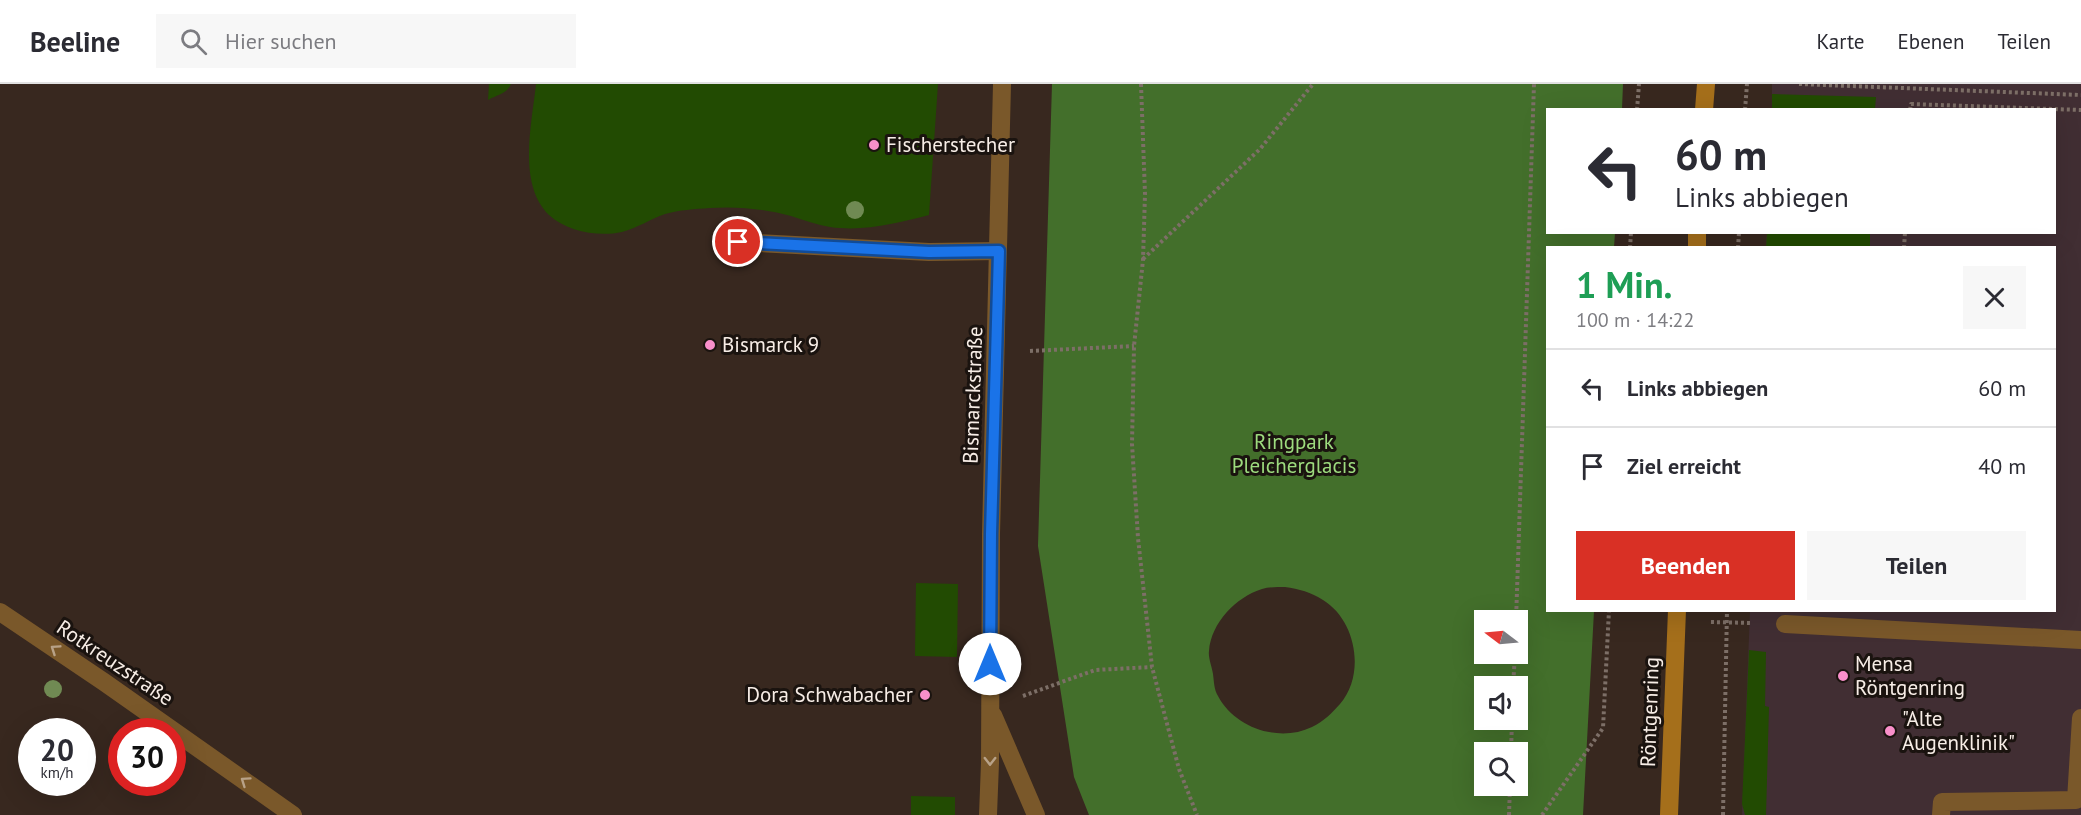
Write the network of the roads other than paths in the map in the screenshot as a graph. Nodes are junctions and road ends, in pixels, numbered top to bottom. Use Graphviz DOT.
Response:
graph roads {
  1 [pos="1002,84"];
  2 [pos="1706,84"];
  3 [pos="1704,108"];
  4 [pos="738,242"];
  5 [pos="999,251"];
  6 [pos="0,612"];
  7 [pos="1677,616"];
  8 [pos="1785,624"];
  9 [pos="2081,640"];
  10 [pos="990,708"];
  11 [pos="2081,718"];
  12 [pos="2076,807"];
  13 [pos="1034,814"];
  14 [pos="293,815"];
  15 [pos="988,815"];
  16 [pos="1669,815"];
  17 [pos="1941,815"];
  1 -- 5 [label="street, Bismarckstraße"];
  2 -- 3 [label="main road"];
  4 -- 5 [label="street"];
  5 -- 10 [label="street, Bismarckstraße"];
  14 -- 6 [label="street, Rotkreuzstraße, one-way"];
  7 -- 16 [label="main road, Röntgenring"];
  8 -- 9 [label="street"];
  10 -- 13 [label="street, Bismarckstraße"];
  10 -- 15 [label="street, Bismarckstraße, one-way"];
  11 -- 12 [label="street"];
  12 -- 17 [label="street"];
}
